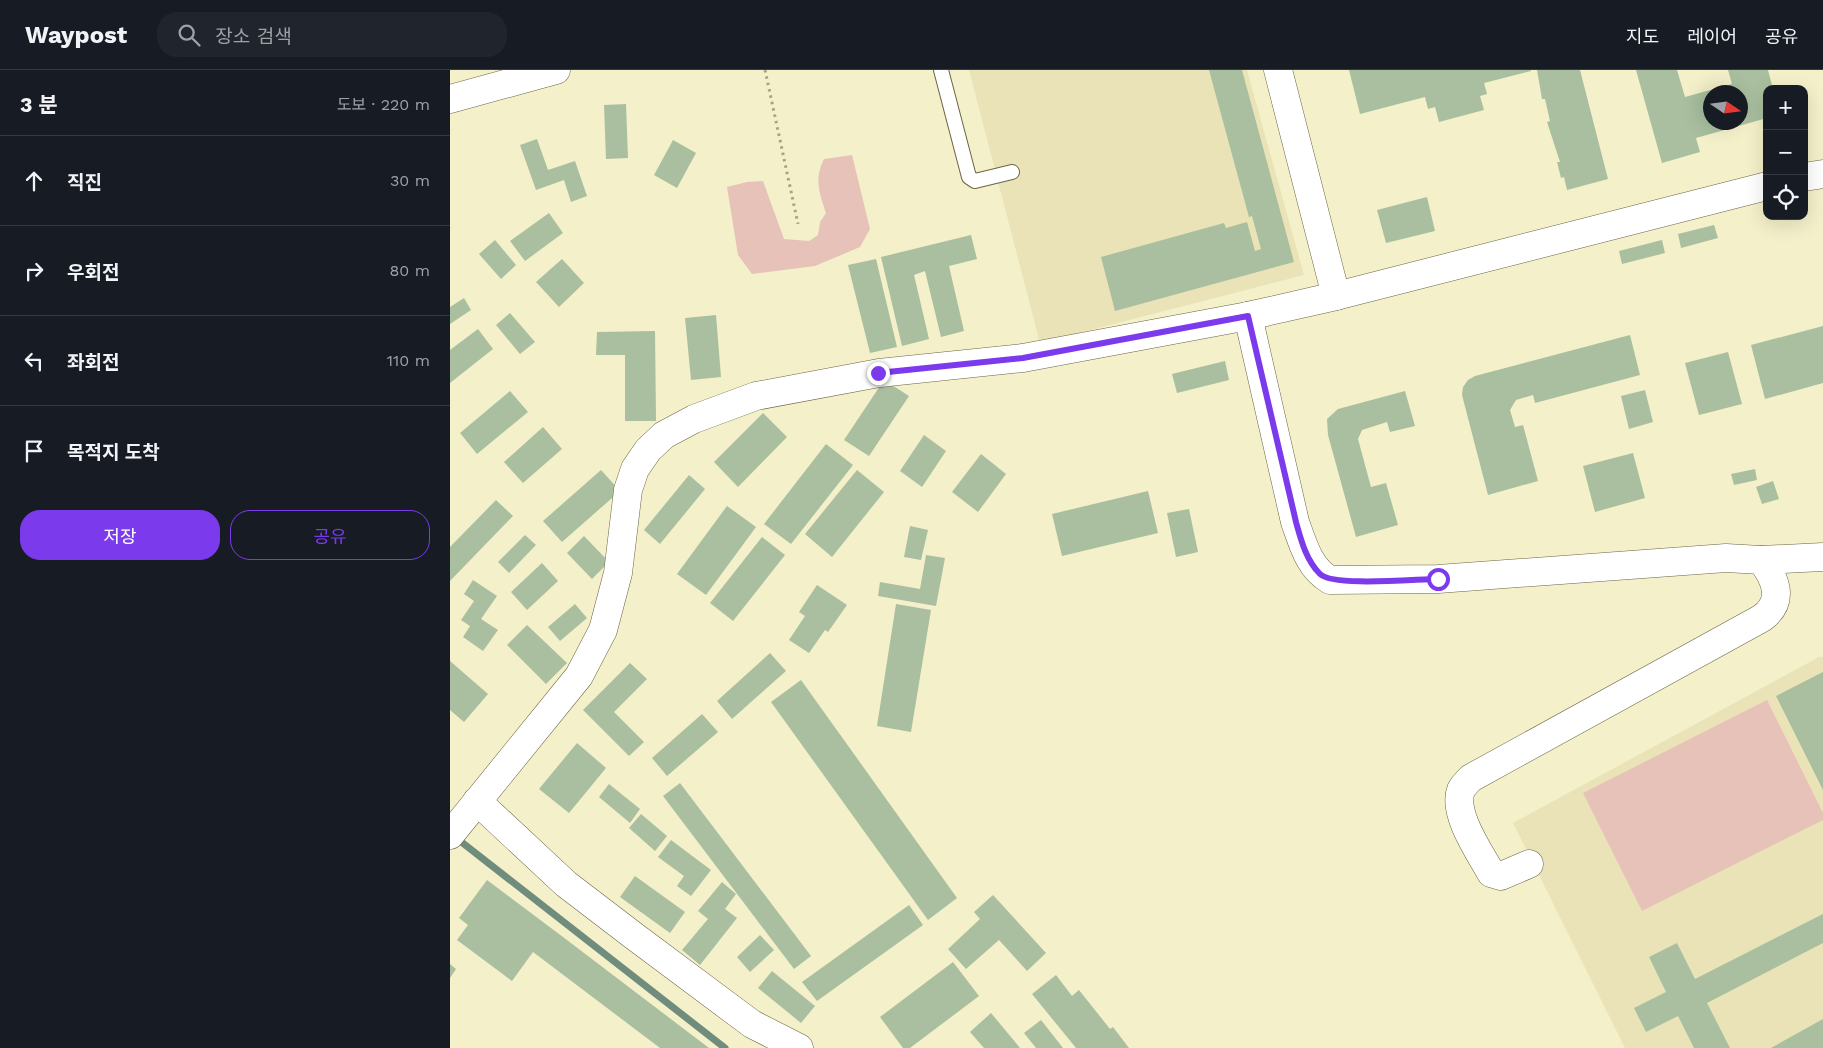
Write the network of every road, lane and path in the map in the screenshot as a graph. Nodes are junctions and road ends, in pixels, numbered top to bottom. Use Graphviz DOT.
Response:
graph roads {
  1 [pos="556,70"];
  2 [pos="765,70"];
  3 [pos="941,70"];
  4 [pos="1278,70"];
  5 [pos="450,99"];
  6 [pos="1012,172"];
  7 [pos="1823,174"];
  8 [pos="1808,176"];
  9 [pos="1763,187"];
  10 [pos="798,224"];
  11 [pos="1336,296"];
  12 [pos="1248,316"];
  13 [pos="1823,557"];
  14 [pos="1760,560"];
  15 [pos="477,801"];
  16 [pos="455,828"];
  17 [pos="1529,864"];
  18 [pos="799,1048"];
  1 -- 5 [label="street"];
  2 -- 10 [label="path"];
  3 -- 6 [label="lane"];
  4 -- 11 [label="street"];
  7 -- 8 [label="street"];
  9 -- 11 [label="street"];
  11 -- 12 [label="street"];
  12 -- 14 [label="street"];
  12 -- 15 [label="street"];
  13 -- 14 [label="street"];
  14 -- 17 [label="street"];
  15 -- 16 [label="street"];
  15 -- 18 [label="street"];
}
